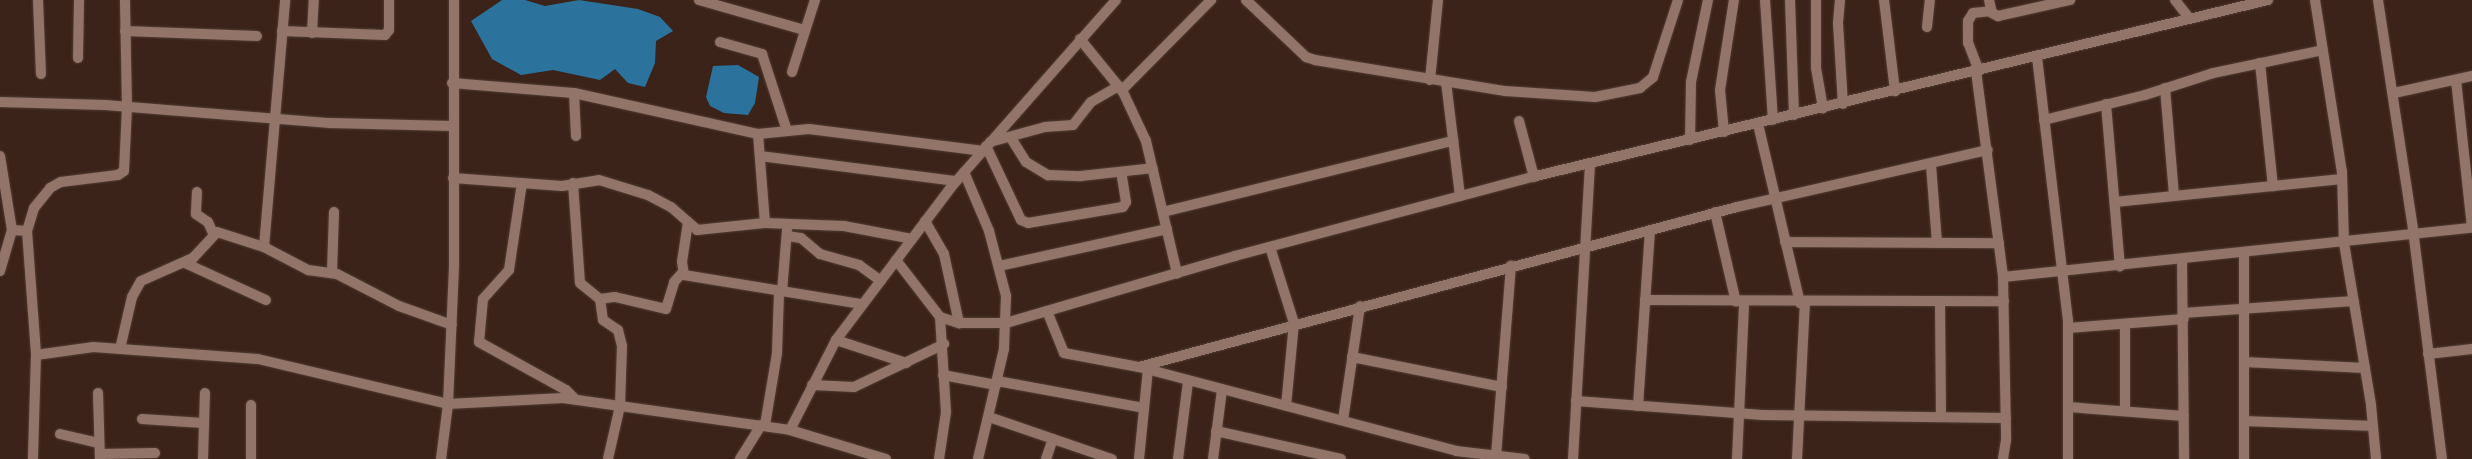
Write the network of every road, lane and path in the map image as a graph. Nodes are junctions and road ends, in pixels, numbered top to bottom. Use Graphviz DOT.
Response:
graph roads {
  1 [pos="38,0"];
  2 [pos="79,0"];
  3 [pos="126,0"];
  4 [pos="285,0"];
  5 [pos="314,0"];
  6 [pos="390,0"];
  7 [pos="454,0"];
  8 [pos="699,0"];
  9 [pos="815,0"];
  10 [pos="1211,0"];
  11 [pos="1246,0"];
  12 [pos="1438,0"];
  13 [pos="1678,0"];
  14 [pos="1708,0"];
  15 [pos="1734,0"];
  16 [pos="1765,0"];
  17 [pos="1790,0"];
  18 [pos="1816,0"];
  19 [pos="1840,0"];
  20 [pos="1884,0"];
  21 [pos="1930,0"];
  22 [pos="1989,0"];
  23 [pos="2070,0"];
  24 [pos="2175,0"];
  25 [pos="2268,0"];
  26 [pos="2315,0"];
  27 [pos="2378,0"];
  28 [pos="1109,2"];
  29 [pos="2029,5"];
  30 [pos="1991,11"];
  31 [pos="2190,19"];
  32 [pos="1927,27"];
  33 [pos="804,30"];
  34 [pos="282,31"];
  35 [pos="125,32"];
  36 [pos="312,32"];
  37 [pos="257,36"];
  38 [pos="1080,39"];
  39 [pos="720,42"];
  40 [pos="2323,50"];
  41 [pos="2037,57"];
  42 [pos="78,58"];
  43 [pos="2260,63"];
  44 [pos="1978,71"];
  45 [pos="792,72"];
  46 [pos="41,74"];
  47 [pos="2472,76"];
  48 [pos="1430,80"];
  49 [pos="2456,80"];
  50 [pos="1446,82"];
  51 [pos="452,83"];
  52 [pos="1121,88"];
  53 [pos="2164,88"];
  54 [pos="1895,91"];
  55 [pos="574,93"];
  56 [pos="2394,93"];
  57 [pos="0,102"];
  58 [pos="1843,104"];
  59 [pos="2106,104"];
  60 [pos="127,107"];
  61 [pos="1823,108"];
  62 [pos="1794,115"];
  63 [pos="274,118"];
  64 [pos="1773,120"];
  65 [pos="2044,120"];
  66 [pos="1519,121"];
  67 [pos="1758,124"];
  68 [pos="452,126"];
  69 [pos="787,131"];
  70 [pos="1724,132"];
  71 [pos="758,134"];
  72 [pos="576,136"];
  73 [pos="1012,138"];
  74 [pos="1690,140"];
  75 [pos="1453,141"];
  76 [pos="986,146"];
  77 [pos="1988,150"];
  78 [pos="0,156"];
  79 [pos="760,156"];
  80 [pos="1590,164"];
  81 [pos="1931,165"];
  82 [pos="1153,168"];
  83 [pos="2469,171"];
  84 [pos="964,172"];
  85 [pos="1121,172"];
  86 [pos="1534,177"];
  87 [pos="453,178"];
  88 [pos="2342,179"];
  89 [pos="956,181"];
  90 [pos="522,183"];
  91 [pos="573,183"];
  92 [pos="2273,186"];
  93 [pos="197,192"];
  94 [pos="1460,196"];
  95 [pos="2174,196"];
  96 [pos="1775,199"];
  97 [pos="2115,202"];
  98 [pos="334,212"];
  99 [pos="1163,212"];
  100 [pos="1715,212"];
  101 [pos="925,221"];
  102 [pos="688,222"];
  103 [pos="765,223"];
  104 [pos="788,224"];
  105 [pos="2472,227"];
  106 [pos="1167,229"];
  107 [pos="12,230"];
  108 [pos="1650,230"];
  109 [pos="27,231"];
  110 [pos="213,233"];
  111 [pos="2414,235"];
  112 [pos="787,236"];
  113 [pos="912,239"];
  114 [pos="1785,242"];
  115 [pos="1938,243"];
  116 [pos="1999,243"];
  117 [pos="2344,243"];
  118 [pos="1586,246"];
  119 [pos="264,247"];
  120 [pos="1270,247"];
  121 [pos="2244,254"];
  122 [pos="896,260"];
  123 [pos="2182,260"];
  124 [pos="185,262"];
  125 [pos="999,266"];
  126 [pos="1511,266"];
  127 [pos="2120,266"];
  128 [pos="1,267"];
  129 [pos="2063,271"];
  130 [pos="332,272"];
  131 [pos="682,273"];
  132 [pos="1178,273"];
  133 [pos="2003,277"];
  134 [pos="881,280"];
  135 [pos="781,292"];
  136 [pos="600,299"];
  137 [pos="266,300"];
  138 [pos="1645,300"];
  139 [pos="2004,301"];
  140 [pos="2354,301"];
  141 [pos="1740,302"];
  142 [pos="1940,302"];
  143 [pos="1802,303"];
  144 [pos="862,304"];
  145 [pos="1360,306"];
  146 [pos="1047,312"];
  147 [pos="2244,312"];
  148 [pos="2184,316"];
  149 [pos="940,317"];
  150 [pos="959,323"];
  151 [pos="1006,323"];
  152 [pos="1294,323"];
  153 [pos="2125,324"];
  154 [pos="452,325"];
  155 [pos="2068,328"];
  156 [pos="836,340"];
  157 [pos="944,344"];
  158 [pos="120,349"];
  159 [pos="2472,349"];
  160 [pos="2428,354"];
  161 [pos="36,355"];
  162 [pos="1352,357"];
  163 [pos="2244,362"];
  164 [pos="906,363"];
  165 [pos="1144,368"];
  166 [pos="2365,368"];
  167 [pos="943,376"];
  168 [pos="1188,382"];
  169 [pos="996,383"];
  170 [pos="812,385"];
  171 [pos="1502,387"];
  172 [pos="1222,390"];
  173 [pos="98,393"];
  174 [pos="205,393"];
  175 [pos="576,400"];
  176 [pos="1576,400"];
  177 [pos="448,404"];
  178 [pos="251,405"];
  179 [pos="620,406"];
  180 [pos="1286,406"];
  181 [pos="1638,406"];
  182 [pos="2068,407"];
  183 [pos="1144,408"];
  184 [pos="2125,410"];
  185 [pos="1740,414"];
  186 [pos="1798,416"];
  187 [pos="2184,416"];
  188 [pos="989,417"];
  189 [pos="1941,417"];
  190 [pos="2006,418"];
  191 [pos="142,419"];
  192 [pos="1343,420"];
  193 [pos="2244,421"];
  194 [pos="203,423"];
  195 [pos="763,425"];
  196 [pos="2373,426"];
  197 [pos="790,430"];
  198 [pos="1216,431"];
  199 [pos="60,434"];
  200 [pos="1053,439"];
  201 [pos="98,443"];
  202 [pos="155,453"];
  203 [pos="1455,455"];
  204 [pos="100,456"];
  205 [pos="1496,456"];
  206 [pos="870,457"];
  207 [pos="33,459"];
  208 [pos="203,459"];
  209 [pos="251,459"];
  210 [pos="441,459"];
  211 [pos="608,459"];
  212 [pos="740,459"];
  213 [pos="886,459"];
  214 [pos="939,459"];
  215 [pos="978,459"];
  216 [pos="1046,459"];
  217 [pos="1112,459"];
  218 [pos="1138,459"];
  219 [pos="1178,459"];
  220 [pos="1213,459"];
  221 [pos="1341,459"];
  222 [pos="1525,459"];
  223 [pos="1573,459"];
  224 [pos="1737,459"];
  225 [pos="1797,459"];
  226 [pos="2003,459"];
  227 [pos="2068,459"];
  228 [pos="2184,459"];
  229 [pos="2244,459"];
  230 [pos="2376,459"];
  231 [pos="2442,459"];
  1 -- 46 [label="street"];
  2 -- 42 [label="street"];
  3 -- 35 [label="street"];
  4 -- 34 [label="street"];
  5 -- 36 [label="street"];
  6 -- 36 [label="street"];
  7 -- 51 [label="street"];
  8 -- 33 [label="street"];
  9 -- 33 [label="street"];
  10 -- 52 [label="street"];
  11 -- 48 [label="street"];
  12 -- 48 [label="street"];
  13 -- 50 [label="street"];
  14 -- 74 [label="street"];
  15 -- 70 [label="street"];
  16 -- 64 [label="street"];
  17 -- 62 [label="street"];
  18 -- 61 [label="street"];
  19 -- 58 [label="street"];
  20 -- 54 [label="street"];
  21 -- 32 [label="street"];
  22 -- 30 [label="street"];
  23 -- 29 [label="street"];
  24 -- 31 [label="street"];
  25 -- 31 [label="street"];
  26 -- 40 [label="street"];
  27 -- 56 [label="street"];
  28 -- 38 [label="street"];
  29 -- 30 [label="street"];
  30 -- 44 [label="street"];
  31 -- 41 [label="street"];
  33 -- 45 [label="street"];
  34 -- 36 [label="street"];
  34 -- 63 [label="street"];
  35 -- 37 [label="street"];
  35 -- 60 [label="street"];
  38 -- 52 [label="street"];
  38 -- 76 [label="street"];
  39 -- 69 [label="street"];
  40 -- 43 [label="street"];
  40 -- 88 [label="street"];
  41 -- 44 [label="street"];
  41 -- 65 [label="street"];
  43 -- 53 [label="street"];
  43 -- 92 [label="street"];
  44 -- 54 [label="street"];
  44 -- 77 [label="street"];
  47 -- 49 [label="street"];
  48 -- 50 [label="street"];
  49 -- 56 [label="street"];
  49 -- 83 [label="street"];
  50 -- 75 [label="street"];
  51 -- 55 [label="street"];
  51 -- 68 [label="street"];
  52 -- 73 [label="street"];
  52 -- 82 [label="street"];
  53 -- 59 [label="street"];
  53 -- 95 [label="street"];
  54 -- 58 [label="street"];
  55 -- 71 [label="street"];
  55 -- 72 [label="street"];
  56 -- 111 [label="street"];
  57 -- 60 [label="street"];
  58 -- 61 [label="street"];
  59 -- 65 [label="street"];
  59 -- 97 [label="street"];
  60 -- 63 [label="street"];
  60 -- 109 [label="street"];
  61 -- 62 [label="street"];
  62 -- 64 [label="street"];
  63 -- 68 [label="street"];
  63 -- 119 [label="street"];
  64 -- 67 [label="street"];
  65 -- 129 [label="street"];
  66 -- 86 [label="street"];
  67 -- 70 [label="street"];
  67 -- 96 [label="street"];
  68 -- 87 [label="street"];
  69 -- 71 [label="street"];
  69 -- 76 [label="street"];
  70 -- 74 [label="street"];
  71 -- 79 [label="street"];
  73 -- 76 [label="street"];
  73 -- 85 [label="street"];
  74 -- 80 [label="street"];
  75 -- 94 [label="street"];
  75 -- 99 [label="street"];
  76 -- 84 [label="street"];
  76 -- 85 [label="street"];
  77 -- 81 [label="street"];
  77 -- 116 [label="street"];
  78 -- 107 [label="street"];
  79 -- 89 [label="street"];
  79 -- 103 [label="street"];
  80 -- 86 [label="street"];
  80 -- 118 [label="street"];
  81 -- 96 [label="street"];
  81 -- 115 [label="street"];
  82 -- 85 [label="street"];
  82 -- 99 [label="street"];
  83 -- 105 [label="street"];
  84 -- 89 [label="street"];
  84 -- 125 [label="street"];
  86 -- 94 [label="street"];
  87 -- 90 [label="street"];
  87 -- 154 [label="street"];
  88 -- 92 [label="street"];
  88 -- 117 [label="street"];
  89 -- 101 [label="street"];
  90 -- 91 [label="street"];
  90 -- 175 [label="street"];
  91 -- 102 [label="street"];
  91 -- 136 [label="street"];
  92 -- 95 [label="street"];
  93 -- 110 [label="street"];
  94 -- 120 [label="street"];
  95 -- 97 [label="street"];
  96 -- 100 [label="street"];
  96 -- 114 [label="street"];
  97 -- 127 [label="street"];
  98 -- 130 [label="street"];
  99 -- 106 [label="street"];
  100 -- 108 [label="street"];
  100 -- 141 [label="street"];
  101 -- 113 [label="street"];
  101 -- 150 [label="street"];
  102 -- 103 [label="street"];
  102 -- 131 [label="street"];
  103 -- 104 [label="street"];
  104 -- 112 [label="street"];
  104 -- 113 [label="street"];
  105 -- 111 [label="street"];
  106 -- 125 [label="street"];
  106 -- 132 [label="street"];
  107 -- 109 [label="street"];
  107 -- 128 [label="street"];
  108 -- 118 [label="street"];
  108 -- 138 [label="street"];
  109 -- 161 [label="street"];
  110 -- 119 [label="street"];
  110 -- 124 [label="street"];
  111 -- 117 [label="street"];
  111 -- 160 [label="street"];
  112 -- 134 [label="street"];
  112 -- 135 [label="street"];
  113 -- 122 [label="street"];
  114 -- 115 [label="street"];
  114 -- 143 [label="street"];
  115 -- 116 [label="street"];
  116 -- 133 [label="street"];
  117 -- 121 [label="street"];
  117 -- 140 [label="street"];
  118 -- 126 [label="street"];
  118 -- 176 [label="street"];
  119 -- 130 [label="street"];
  120 -- 132 [label="street"];
  120 -- 152 [label="street"];
  121 -- 123 [label="street"];
  121 -- 147 [label="street"];
  122 -- 134 [label="street"];
  122 -- 149 [label="street"];
  123 -- 127 [label="street"];
  123 -- 148 [label="street"];
  124 -- 137 [label="street"];
  124 -- 158 [label="street"];
  125 -- 151 [label="street"];
  126 -- 145 [label="street"];
  126 -- 171 [label="street"];
  127 -- 129 [label="street"];
  129 -- 133 [label="street"];
  129 -- 155 [label="street"];
  130 -- 154 [label="street"];
  131 -- 135 [label="street"];
  131 -- 136 [label="street"];
  132 -- 146 [label="street"];
  133 -- 139 [label="street"];
  134 -- 144 [label="street"];
  135 -- 144 [label="street"];
  135 -- 195 [label="street"];
  136 -- 179 [label="street"];
  138 -- 141 [label="street"];
  138 -- 181 [label="street"];
  139 -- 142 [label="street"];
  139 -- 190 [label="street"];
  140 -- 147 [label="street"];
  140 -- 166 [label="street"];
  141 -- 143 [label="street"];
  141 -- 185 [label="street"];
  142 -- 143 [label="street"];
  142 -- 189 [label="street"];
  143 -- 186 [label="street"];
  144 -- 156 [label="street"];
  145 -- 152 [label="street"];
  145 -- 162 [label="street"];
  146 -- 151 [label="street"];
  146 -- 165 [label="street"];
  147 -- 148 [label="street"];
  147 -- 163 [label="street"];
  148 -- 153 [label="street"];
  148 -- 187 [label="street"];
  149 -- 150 [label="street"];
  149 -- 157 [label="street"];
  150 -- 151 [label="street"];
  151 -- 169 [label="street"];
  152 -- 165 [label="street"];
  152 -- 180 [label="street"];
  153 -- 155 [label="street"];
  153 -- 184 [label="street"];
  154 -- 177 [label="street"];
  155 -- 182 [label="street"];
  156 -- 164 [label="street"];
  156 -- 170 [label="street"];
  157 -- 164 [label="street"];
  157 -- 167 [label="street"];
  158 -- 161 [label="street"];
  158 -- 177 [label="street"];
  159 -- 160 [label="street"];
  160 -- 231 [label="street"];
  161 -- 207 [label="street"];
  162 -- 171 [label="street"];
  162 -- 192 [label="street"];
  163 -- 166 [label="street"];
  163 -- 193 [label="street"];
  164 -- 170 [label="street"];
  165 -- 168 [label="street"];
  165 -- 183 [label="street"];
  166 -- 196 [label="street"];
  167 -- 169 [label="street"];
  167 -- 214 [label="street"];
  168 -- 172 [label="street"];
  168 -- 219 [label="street"];
  169 -- 183 [label="street"];
  169 -- 188 [label="street"];
  170 -- 197 [label="street"];
  171 -- 205 [label="street"];
  172 -- 180 [label="street"];
  172 -- 198 [label="street"];
  173 -- 201 [label="street"];
  174 -- 194 [label="street"];
  175 -- 177 [label="street"];
  175 -- 179 [label="street"];
  176 -- 181 [label="street"];
  176 -- 223 [label="street"];
  177 -- 210 [label="street"];
  178 -- 209 [label="street"];
  179 -- 195 [label="street"];
  179 -- 211 [label="street"];
  180 -- 192 [label="street"];
  181 -- 185 [label="street"];
  182 -- 184 [label="street"];
  182 -- 227 [label="street"];
  183 -- 218 [label="street"];
  184 -- 187 [label="street"];
  185 -- 186 [label="street"];
  185 -- 224 [label="street"];
  186 -- 189 [label="street"];
  186 -- 225 [label="street"];
  187 -- 228 [label="street"];
  188 -- 200 [label="street"];
  188 -- 215 [label="street"];
  189 -- 190 [label="street"];
  190 -- 226 [label="street"];
  191 -- 194 [label="street"];
  192 -- 203 [label="street"];
  193 -- 196 [label="street"];
  193 -- 229 [label="street"];
  194 -- 208 [label="street"];
  195 -- 197 [label="street"];
  195 -- 212 [label="street"];
  196 -- 230 [label="street"];
  197 -- 206 [label="street"];
  198 -- 220 [label="street"];
  198 -- 221 [label="street"];
  199 -- 201 [label="street"];
  200 -- 216 [label="street"];
  200 -- 217 [label="street"];
  201 -- 204 [label="street"];
  202 -- 204 [label="street"];
  203 -- 205 [label="street"];
  205 -- 222 [label="street"];
  206 -- 213 [label="street"];
}
